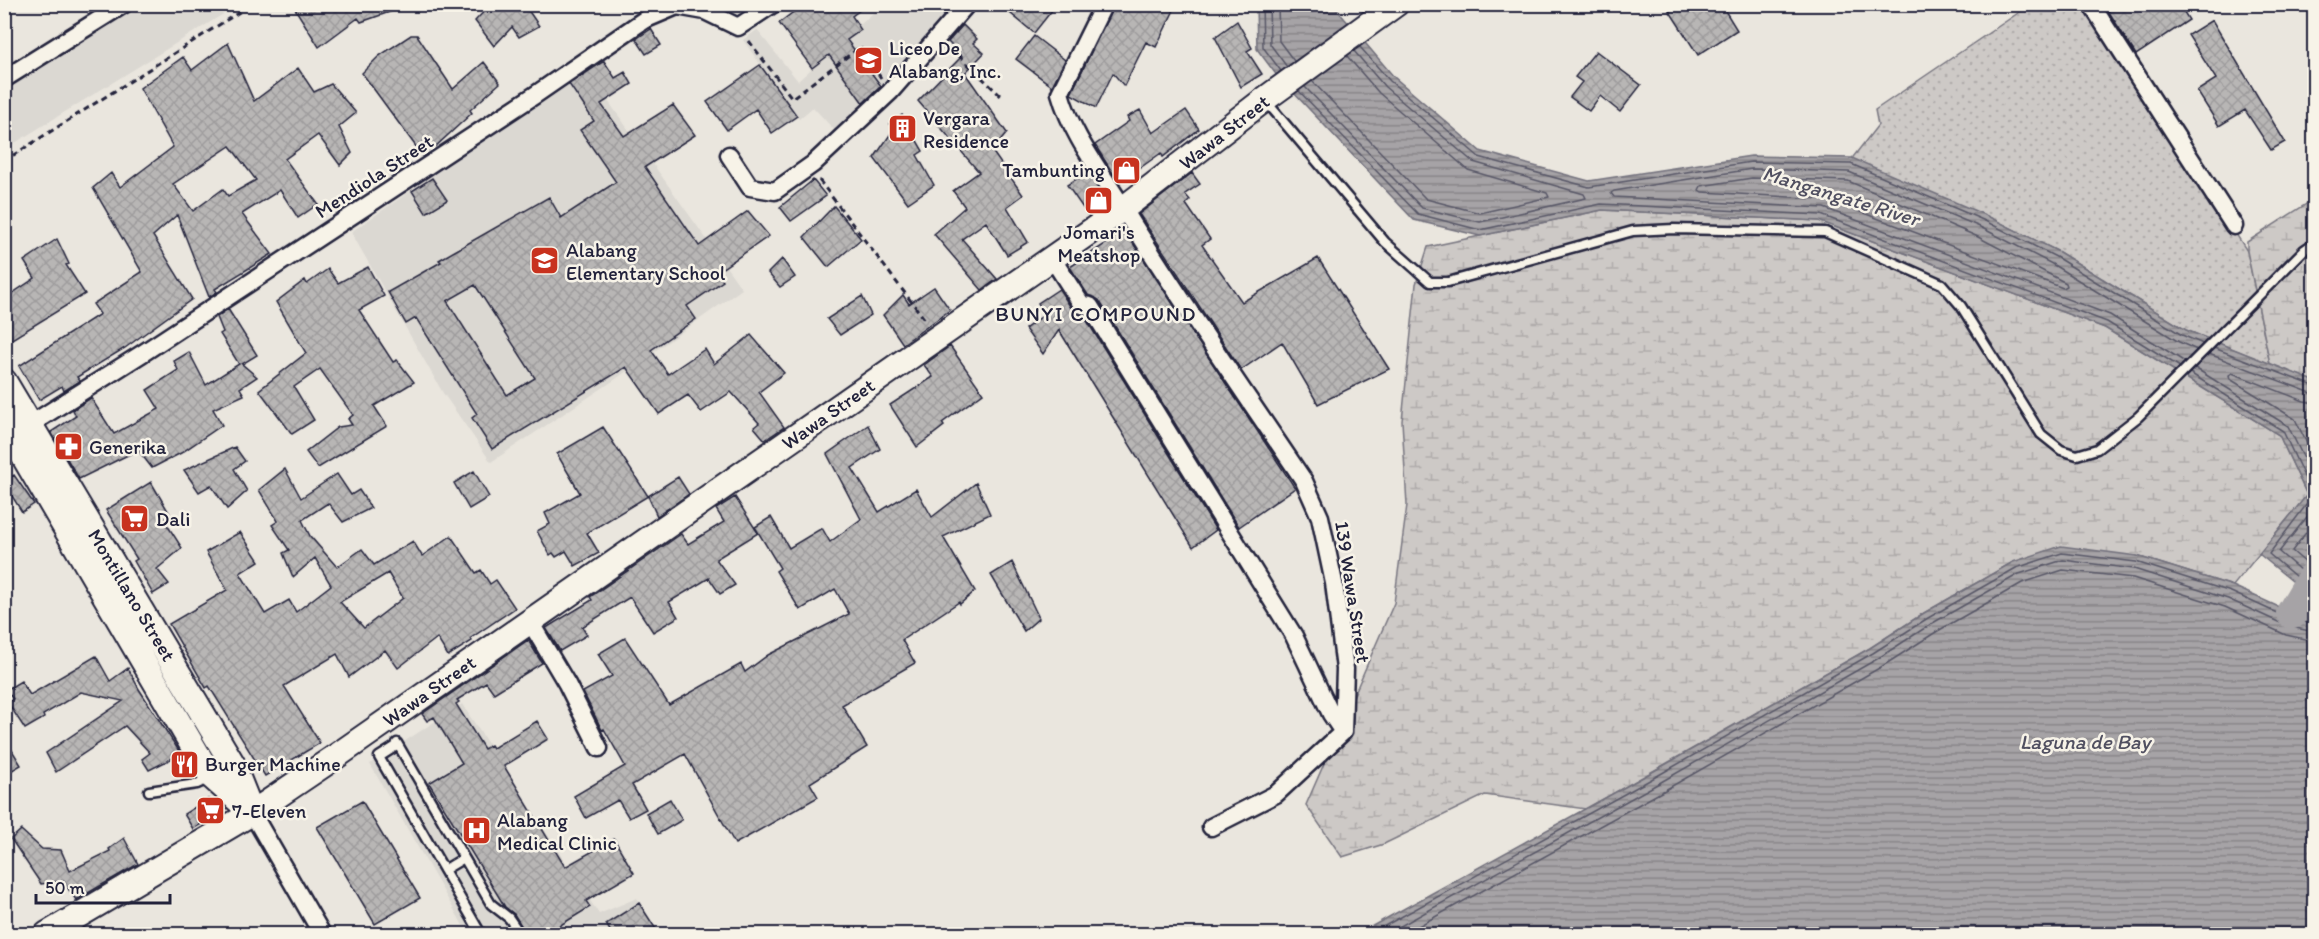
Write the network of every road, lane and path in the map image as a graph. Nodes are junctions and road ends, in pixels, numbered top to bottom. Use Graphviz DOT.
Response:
graph roads {
  1 [pos="124,4"];
  2 [pos="252,4"];
  3 [pos="773,4"];
  4 [pos="967,4"];
  5 [pos="1104,4"];
  6 [pos="1396,4"];
  7 [pos="2091,4"];
  8 [pos="738,27"];
  9 [pos="939,36"];
  10 [pos="4,79"];
  11 [pos="890,92"];
  12 [pos="1271,95"];
  13 [pos="1003,98"];
  14 [pos="729,155"];
  15 [pos="4,161"];
  16 [pos="809,167"];
  17 [pos="1124,208"];
  18 [pos="2234,226"];
  19 [pos="2314,243"];
  20 [pos="1052,258"];
  21 [pos="938,338"];
  22 [pos="4,381"];
  23 [pos="13,431"];
  24 [pos="529,620"];
  25 [pos="1343,732"];
  26 [pos="599,748"];
  27 [pos="222,770"];
  28 [pos="149,791"];
  29 [pos="252,813"];
  30 [pos="1211,827"];
  31 [pos="464,858"];
  32 [pos="444,870"];
  33 [pos="47,934"];
  34 [pos="322,934"];
  35 [pos="480,934"];
  36 [pos="520,934"];
  1 -- 10 [label="street"];
  2 -- 15 [label="path"];
  3 -- 8 [label="street"];
  4 -- 9 [label="street"];
  5 -- 17 [label="street, 139 Wawa Street"];
  6 -- 12 [label="main road, Wawa Street"];
  7 -- 18 [label="street"];
  8 -- 11 [label="path"];
  8 -- 23 [label="street, Mendiola Street"];
  9 -- 11 [label="street"];
  9 -- 13 [label="path"];
  11 -- 16 [label="street"];
  12 -- 17 [label="main road, Wawa Street"];
  12 -- 19 [label="lane"];
  14 -- 16 [label="street"];
  16 -- 21 [label="path"];
  17 -- 20 [label="main road, Wawa Street"];
  17 -- 25 [label="street, 139 Wawa Street"];
  20 -- 21 [label="main road, Wawa Street"];
  20 -- 25 [label="street"];
  21 -- 24 [label="main road, Wawa Street"];
  22 -- 23 [label="main road, Montillano Street"];
  23 -- 27 [label="main road, Montillano Street"];
  24 -- 26 [label="street"];
  24 -- 29 [label="main road, Wawa Street"];
  25 -- 30 [label="street"];
  27 -- 28 [label="lane"];
  27 -- 29 [label="main road, Montillano Street"];
  29 -- 33 [label="main road, Wawa Street"];
  29 -- 34 [label="street, Montillano Street"];
  31 -- 32 [label="lane"];
  31 -- 32 [label="lane"];
  31 -- 36 [label="lane"];
  32 -- 35 [label="lane"];
}
